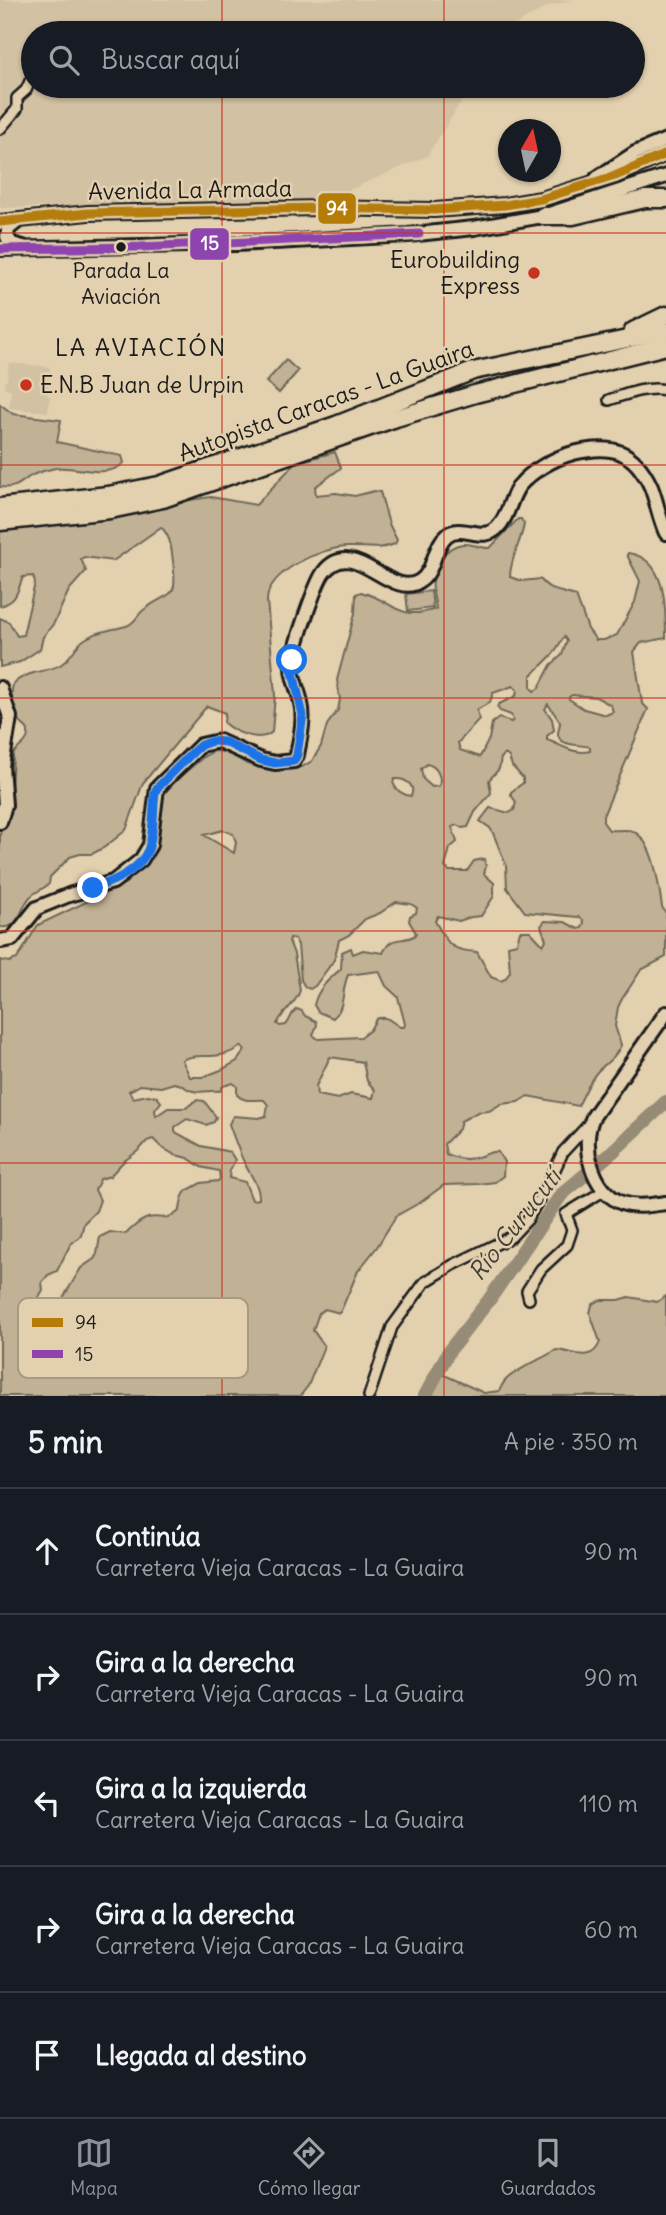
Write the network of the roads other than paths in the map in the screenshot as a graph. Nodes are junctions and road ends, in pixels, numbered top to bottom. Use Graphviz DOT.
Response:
graph roads {
  1 [pos="21,94"];
  2 [pos="0,129"];
  3 [pos="666,139"];
  4 [pos="666,154"];
  5 [pos="666,176"];
  6 [pos="588,184"];
  7 [pos="666,199"];
  8 [pos="542,216"];
  9 [pos="21,219"];
  10 [pos="0,222"];
  11 [pos="27,248"];
  12 [pos="0,249"];
  13 [pos="666,315"];
  14 [pos="666,331"];
  15 [pos="666,346"];
  16 [pos="591,348"];
  17 [pos="666,390"];
  18 [pos="609,400"];
  19 [pos="0,507"];
  20 [pos="0,522"];
  21 [pos="666,533"];
  22 [pos="0,688"];
  23 [pos="0,822"];
  24 [pos="0,941"];
  25 [pos="666,1013"];
  26 [pos="589,1124"];
  27 [pos="605,1190"];
  28 [pos="666,1203"];
  29 [pos="529,1299"];
  30 [pos="369,1396"];
  1 -- 2 [label="street"];
  3 -- 6 [label="main road"];
  4 -- 6 [label="main road, Avenida La Armada"];
  5 -- 8 [label="main road"];
  6 -- 9 [label="main road, Avenida La Armada"];
  7 -- 8 [label="highway"];
  8 -- 11 [label="main road"];
  9 -- 10 [label="main road, Avenida La Armada"];
  9 -- 11 [label="main road"];
  11 -- 12 [label="main road"];
  13 -- 16 [label="highway"];
  14 -- 16 [label="highway, Autopista Caracas - La Guaira"];
  15 -- 20 [label="highway, Autopista Caracas - La Guaira"];
  16 -- 19 [label="highway, Autopista Caracas - La Guaira"];
  17 -- 18 [label="street"];
  21 -- 24 [label="main road"];
  22 -- 23 [label="main road"];
  25 -- 26 [label="main road"];
  26 -- 27 [label="main road"];
  26 -- 30 [label="street"];
  27 -- 28 [label="main road"];
  27 -- 29 [label="street"];
}
